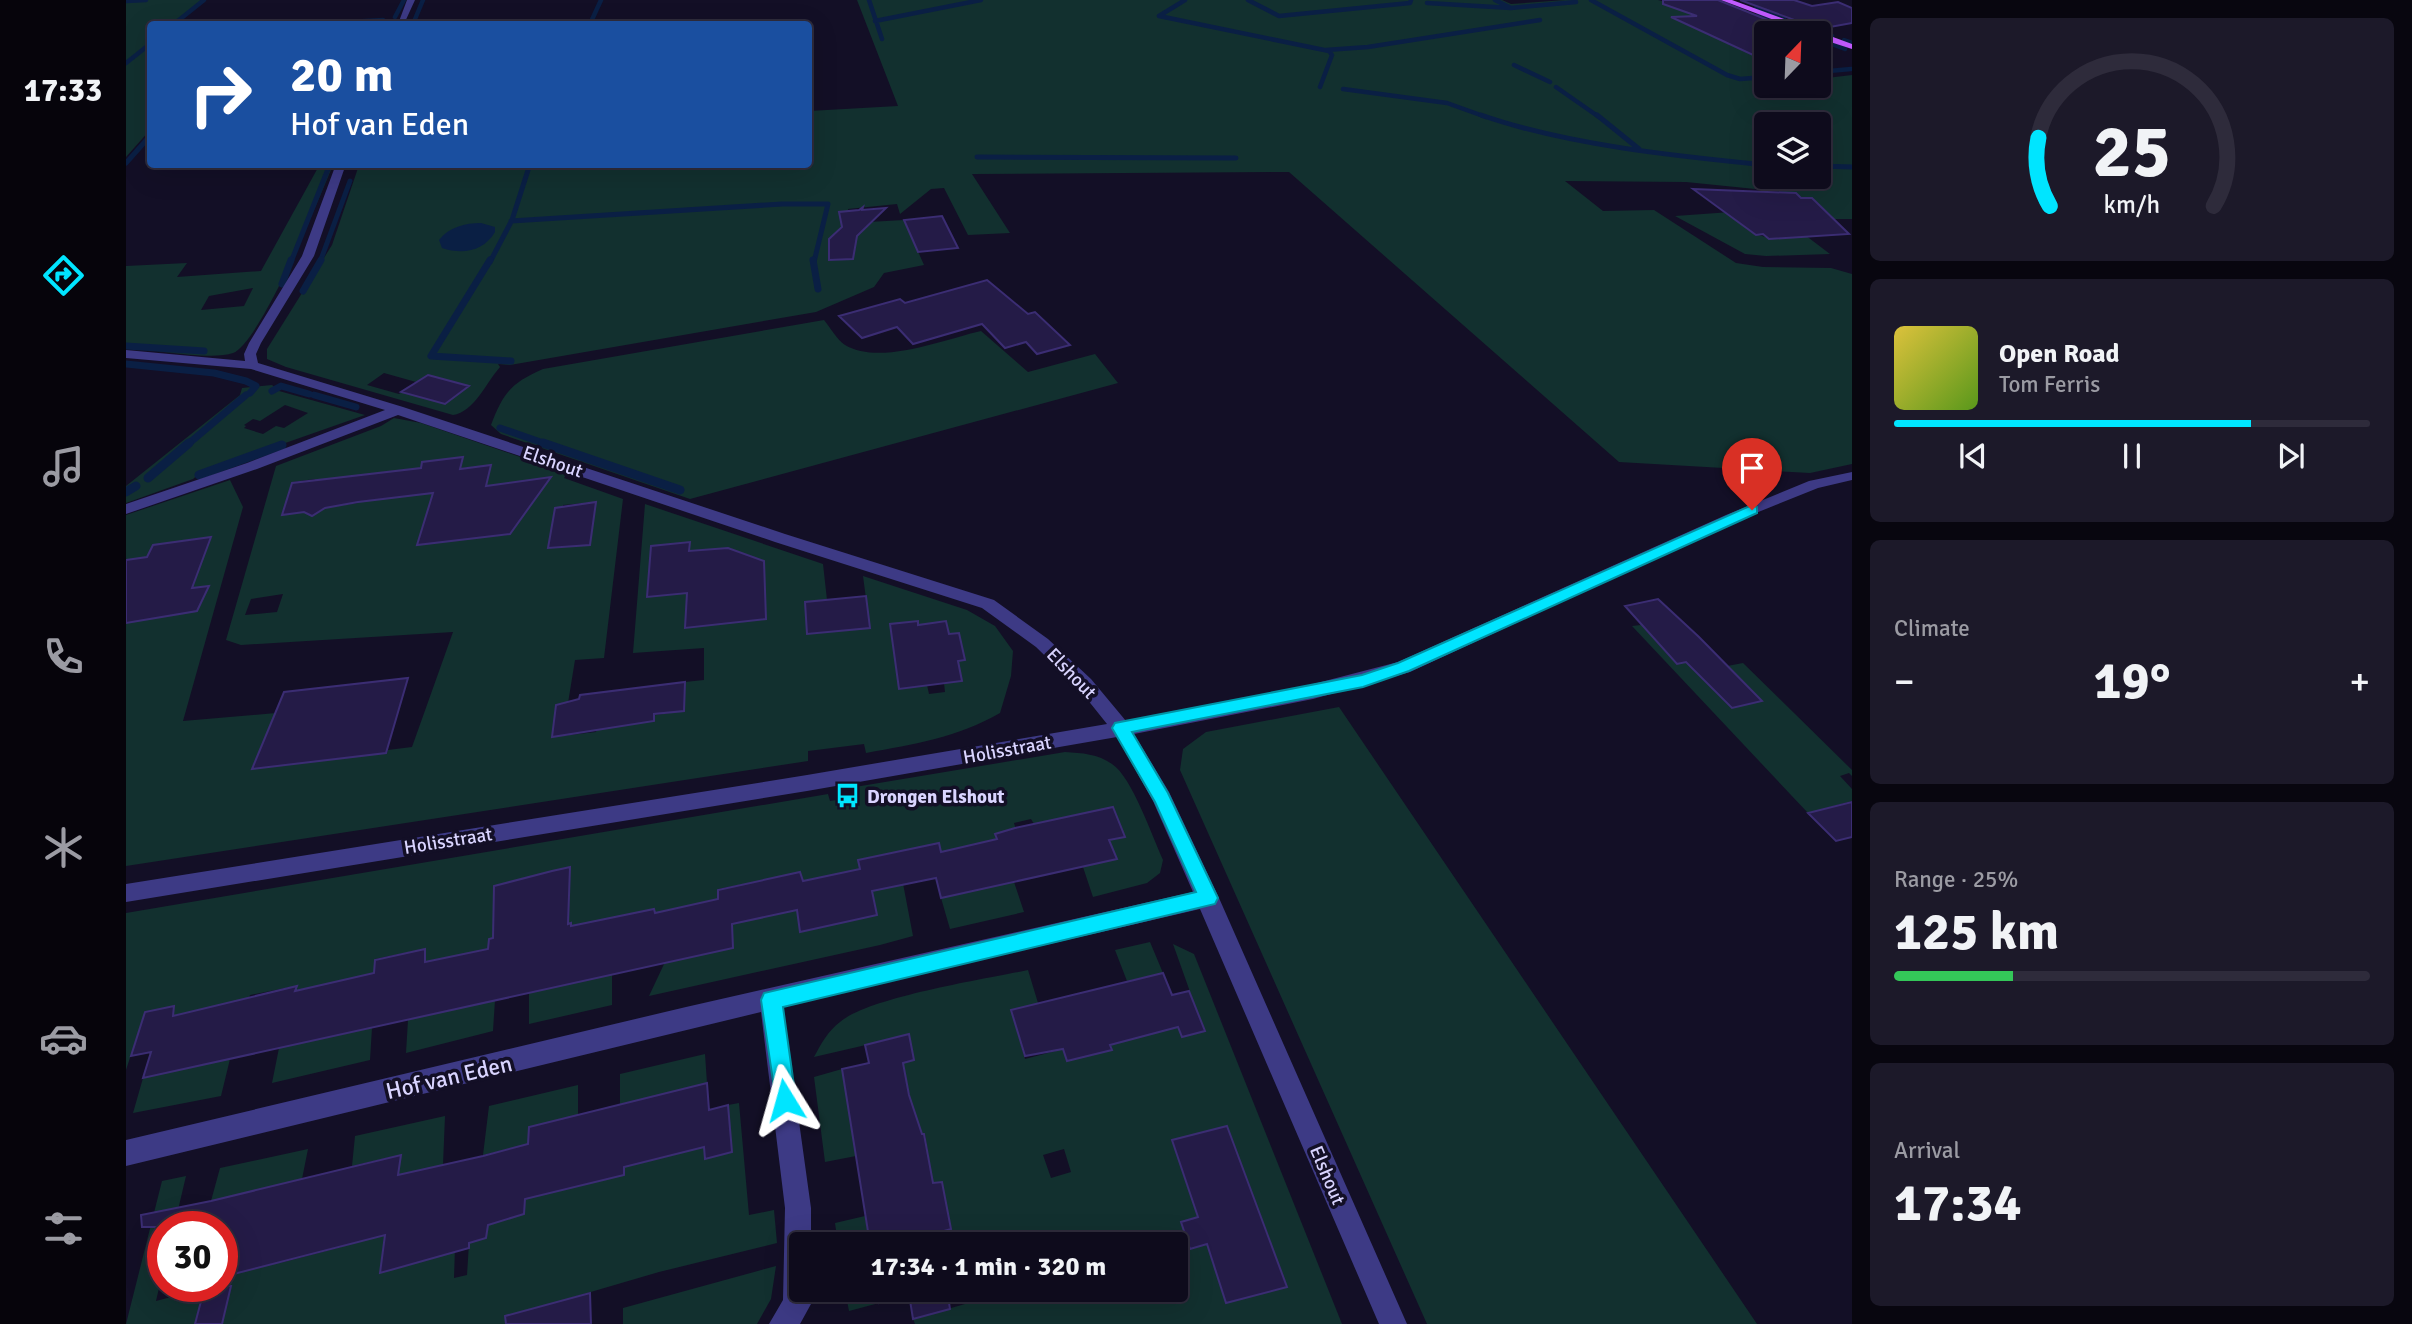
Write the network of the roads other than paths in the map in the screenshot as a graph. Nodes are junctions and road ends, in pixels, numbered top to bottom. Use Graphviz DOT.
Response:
graph roads {
  1 [pos="411,0"];
  2 [pos="1725,0"];
  3 [pos="402,21"];
  4 [pos="1781,21"];
  5 [pos="1831,39"];
  6 [pos="1852,47"];
  7 [pos="340,168"];
  8 [pos="126,354"];
  9 [pos="252,365"];
  10 [pos="398,410"];
  11 [pos="1852,476"];
  12 [pos="126,509"];
  13 [pos="1121,728"];
  14 [pos="126,893"];
  15 [pos="1208,898"];
  16 [pos="771,1000"];
  17 [pos="126,1153"];
  18 [pos="783,1324"];
  19 [pos="1393,1324"];
  1 -- 3 [label="street"];
  2 -- 4 [label="main road"];
  5 -- 6 [label="main road"];
  7 -- 9 [label="street"];
  8 -- 9 [label="street, Elshout"];
  9 -- 10 [label="street, Elshout"];
  10 -- 12 [label="street"];
  10 -- 13 [label="street, Elshout"];
  11 -- 13 [label="street, Holisstraat"];
  13 -- 14 [label="street, Holisstraat"];
  13 -- 15 [label="street, Elshout"];
  15 -- 16 [label="street, Hof van Eden"];
  15 -- 19 [label="street, Elshout"];
  16 -- 17 [label="street, Hof van Eden"];
  16 -- 18 [label="street"];
}
